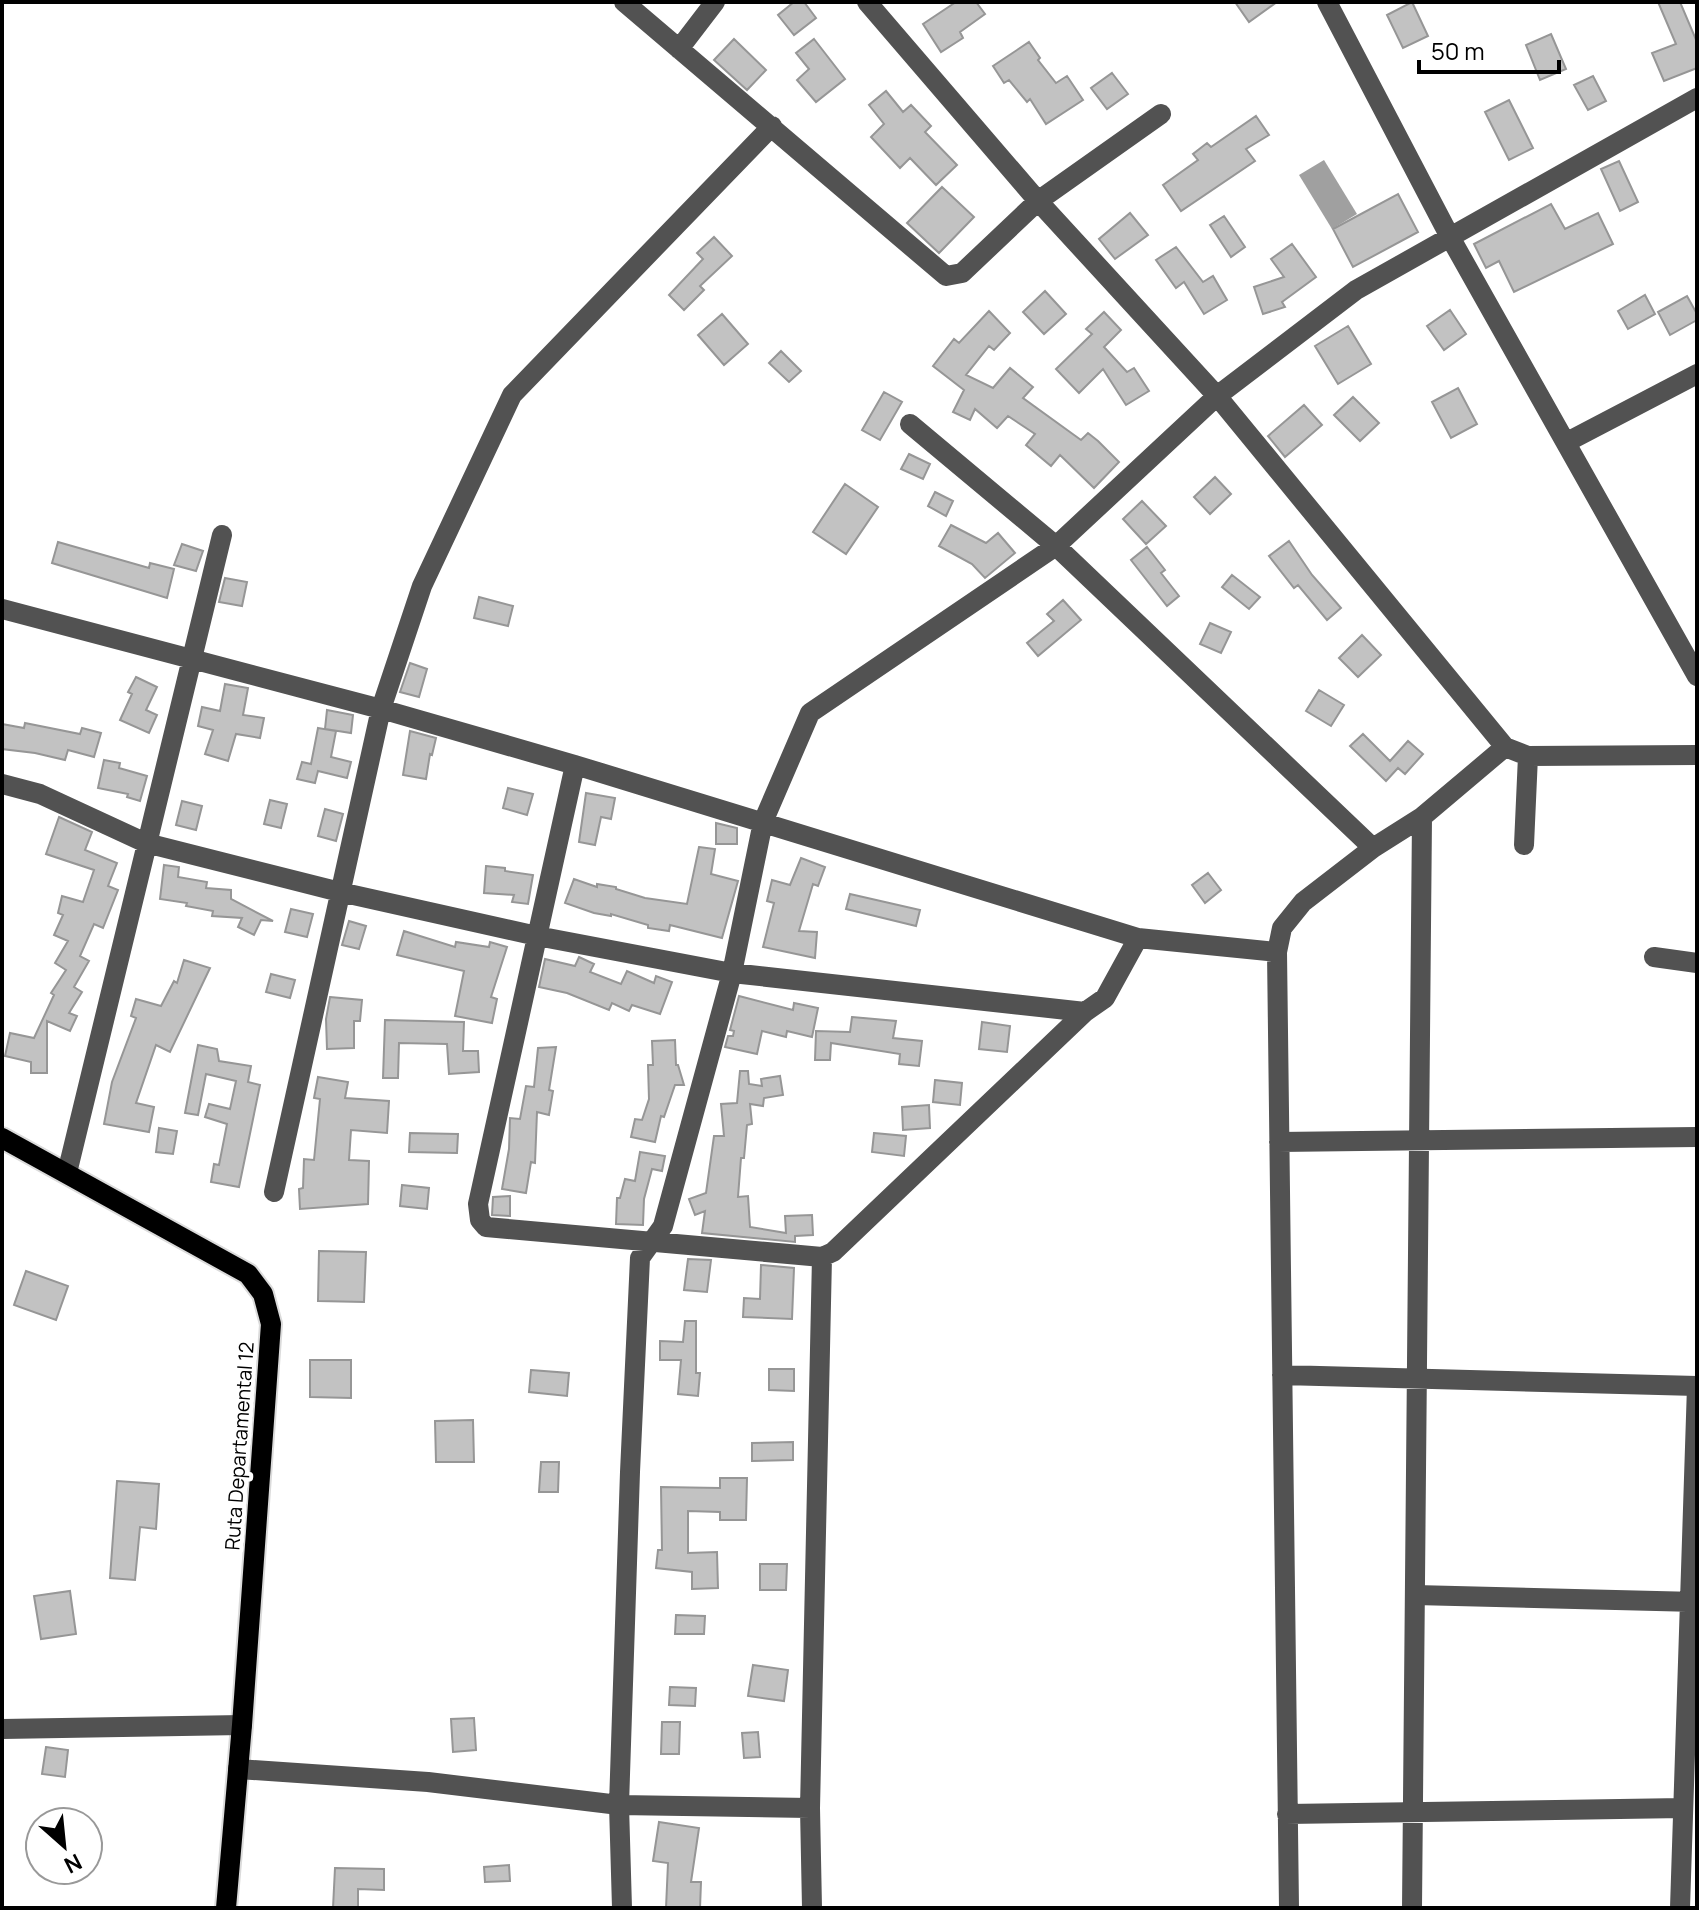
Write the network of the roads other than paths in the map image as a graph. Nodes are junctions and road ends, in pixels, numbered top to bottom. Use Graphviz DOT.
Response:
graph roads {
  1 [pos="624,2"];
  2 [pos="715,2"];
  3 [pos="1333,4"];
  4 [pos="877,5"];
  5 [pos="679,49"];
  6 [pos="1697,98"];
  7 [pos="1161,114"];
  8 [pos="772,126"];
  9 [pos="1038,201"];
  10 [pos="1450,237"];
  11 [pos="1697,374"];
  12 [pos="1217,396"];
  13 [pos="910,424"];
  14 [pos="1567,442"];
  15 [pos="222,535"];
  16 [pos="1056,546"];
  17 [pos="2,609"];
  18 [pos="192,659"];
  19 [pos="1697,676"];
  20 [pos="381,709"];
  21 [pos="1505,747"];
  22 [pos="1697,755"];
  23 [pos="1528,756"];
  24 [pos="575,765"];
  25 [pos="2,784"];
  26 [pos="1422,817"];
  27 [pos="763,822"];
  28 [pos="146,843"];
  29 [pos="1524,845"];
  30 [pos="1373,848"];
  31 [pos="340,892"];
  32 [pos="537,936"];
  33 [pos="1138,938"];
  34 [pos="1277,952"];
  35 [pos="1654,957"];
  36 [pos="1697,963"];
  37 [pos="732,973"];
  38 [pos="1085,1012"];
  39 [pos="1697,1137"];
  40 [pos="2,1138"];
  41 [pos="1419,1140"];
  42 [pos="1279,1142"];
  43 [pos="67,1173"];
  44 [pos="274,1192"];
  45 [pos="651,1241"];
  46 [pos="822,1257"];
  47 [pos="1282,1375"];
  48 [pos="1417,1379"];
  49 [pos="1697,1386"];
  50 [pos="1415,1595"];
  51 [pos="1694,1602"];
  52 [pos="242,1725"];
  53 [pos="2,1729"];
  54 [pos="238,1769"];
  55 [pos="619,1805"];
  56 [pos="810,1808"];
  57 [pos="1683,1808"];
  58 [pos="1412,1812"];
  59 [pos="1287,1814"];
  60 [pos="226,1908"];
  61 [pos="622,1908"];
  62 [pos="812,1908"];
  63 [pos="1289,1908"];
  64 [pos="1412,1908"];
  65 [pos="1680,1908"];
  1 -- 5 [label="street"];
  2 -- 5 [label="street"];
  3 -- 10 [label="street"];
  4 -- 9 [label="street"];
  5 -- 8 [label="street"];
  6 -- 10 [label="street"];
  7 -- 9 [label="street"];
  8 -- 9 [label="street"];
  8 -- 20 [label="street"];
  9 -- 12 [label="street"];
  10 -- 12 [label="street"];
  10 -- 14 [label="street"];
  11 -- 14 [label="street"];
  12 -- 16 [label="street"];
  12 -- 21 [label="street"];
  13 -- 16 [label="street"];
  14 -- 19 [label="street"];
  15 -- 18 [label="street"];
  16 -- 27 [label="street"];
  16 -- 30 [label="street"];
  17 -- 18 [label="street"];
  18 -- 20 [label="street"];
  18 -- 28 [label="street"];
  20 -- 24 [label="street"];
  20 -- 31 [label="street"];
  21 -- 23 [label="street"];
  21 -- 26 [label="street"];
  22 -- 23 [label="street"];
  23 -- 29 [label="street"];
  24 -- 27 [label="street"];
  24 -- 32 [label="street"];
  25 -- 28 [label="street"];
  26 -- 30 [label="street"];
  26 -- 41 [label="street"];
  27 -- 33 [label="street"];
  27 -- 37 [label="street"];
  28 -- 31 [label="street"];
  28 -- 43 [label="street"];
  30 -- 34 [label="street"];
  31 -- 32 [label="street"];
  31 -- 44 [label="street"];
  32 -- 37 [label="street"];
  32 -- 45 [label="street"];
  33 -- 34 [label="street"];
  33 -- 38 [label="street"];
  34 -- 42 [label="street"];
  35 -- 36 [label="street"];
  37 -- 38 [label="street"];
  37 -- 45 [label="street"];
  38 -- 46 [label="street"];
  39 -- 41 [label="street"];
  40 -- 43 [label="main road, Ruta Departamental 12"];
  41 -- 42 [label="street"];
  41 -- 48 [label="street"];
  42 -- 47 [label="street"];
  43 -- 52 [label="main road, Ruta Departamental 12"];
  45 -- 46 [label="street"];
  45 -- 55 [label="street"];
  46 -- 56 [label="street"];
  47 -- 48 [label="street"];
  47 -- 59 [label="street"];
  48 -- 49 [label="street"];
  48 -- 50 [label="street"];
  49 -- 51 [label="street"];
  50 -- 51 [label="street"];
  50 -- 58 [label="street"];
  51 -- 57 [label="street"];
  52 -- 53 [label="street"];
  52 -- 54 [label="main road, Ruta Departamental 12"];
  54 -- 55 [label="street"];
  54 -- 60 [label="main road, Ruta Departamental 12"];
  55 -- 56 [label="street"];
  55 -- 61 [label="street"];
  56 -- 62 [label="street"];
  57 -- 58 [label="street"];
  57 -- 65 [label="street"];
  58 -- 59 [label="street"];
  58 -- 64 [label="street"];
  59 -- 63 [label="street"];
}
